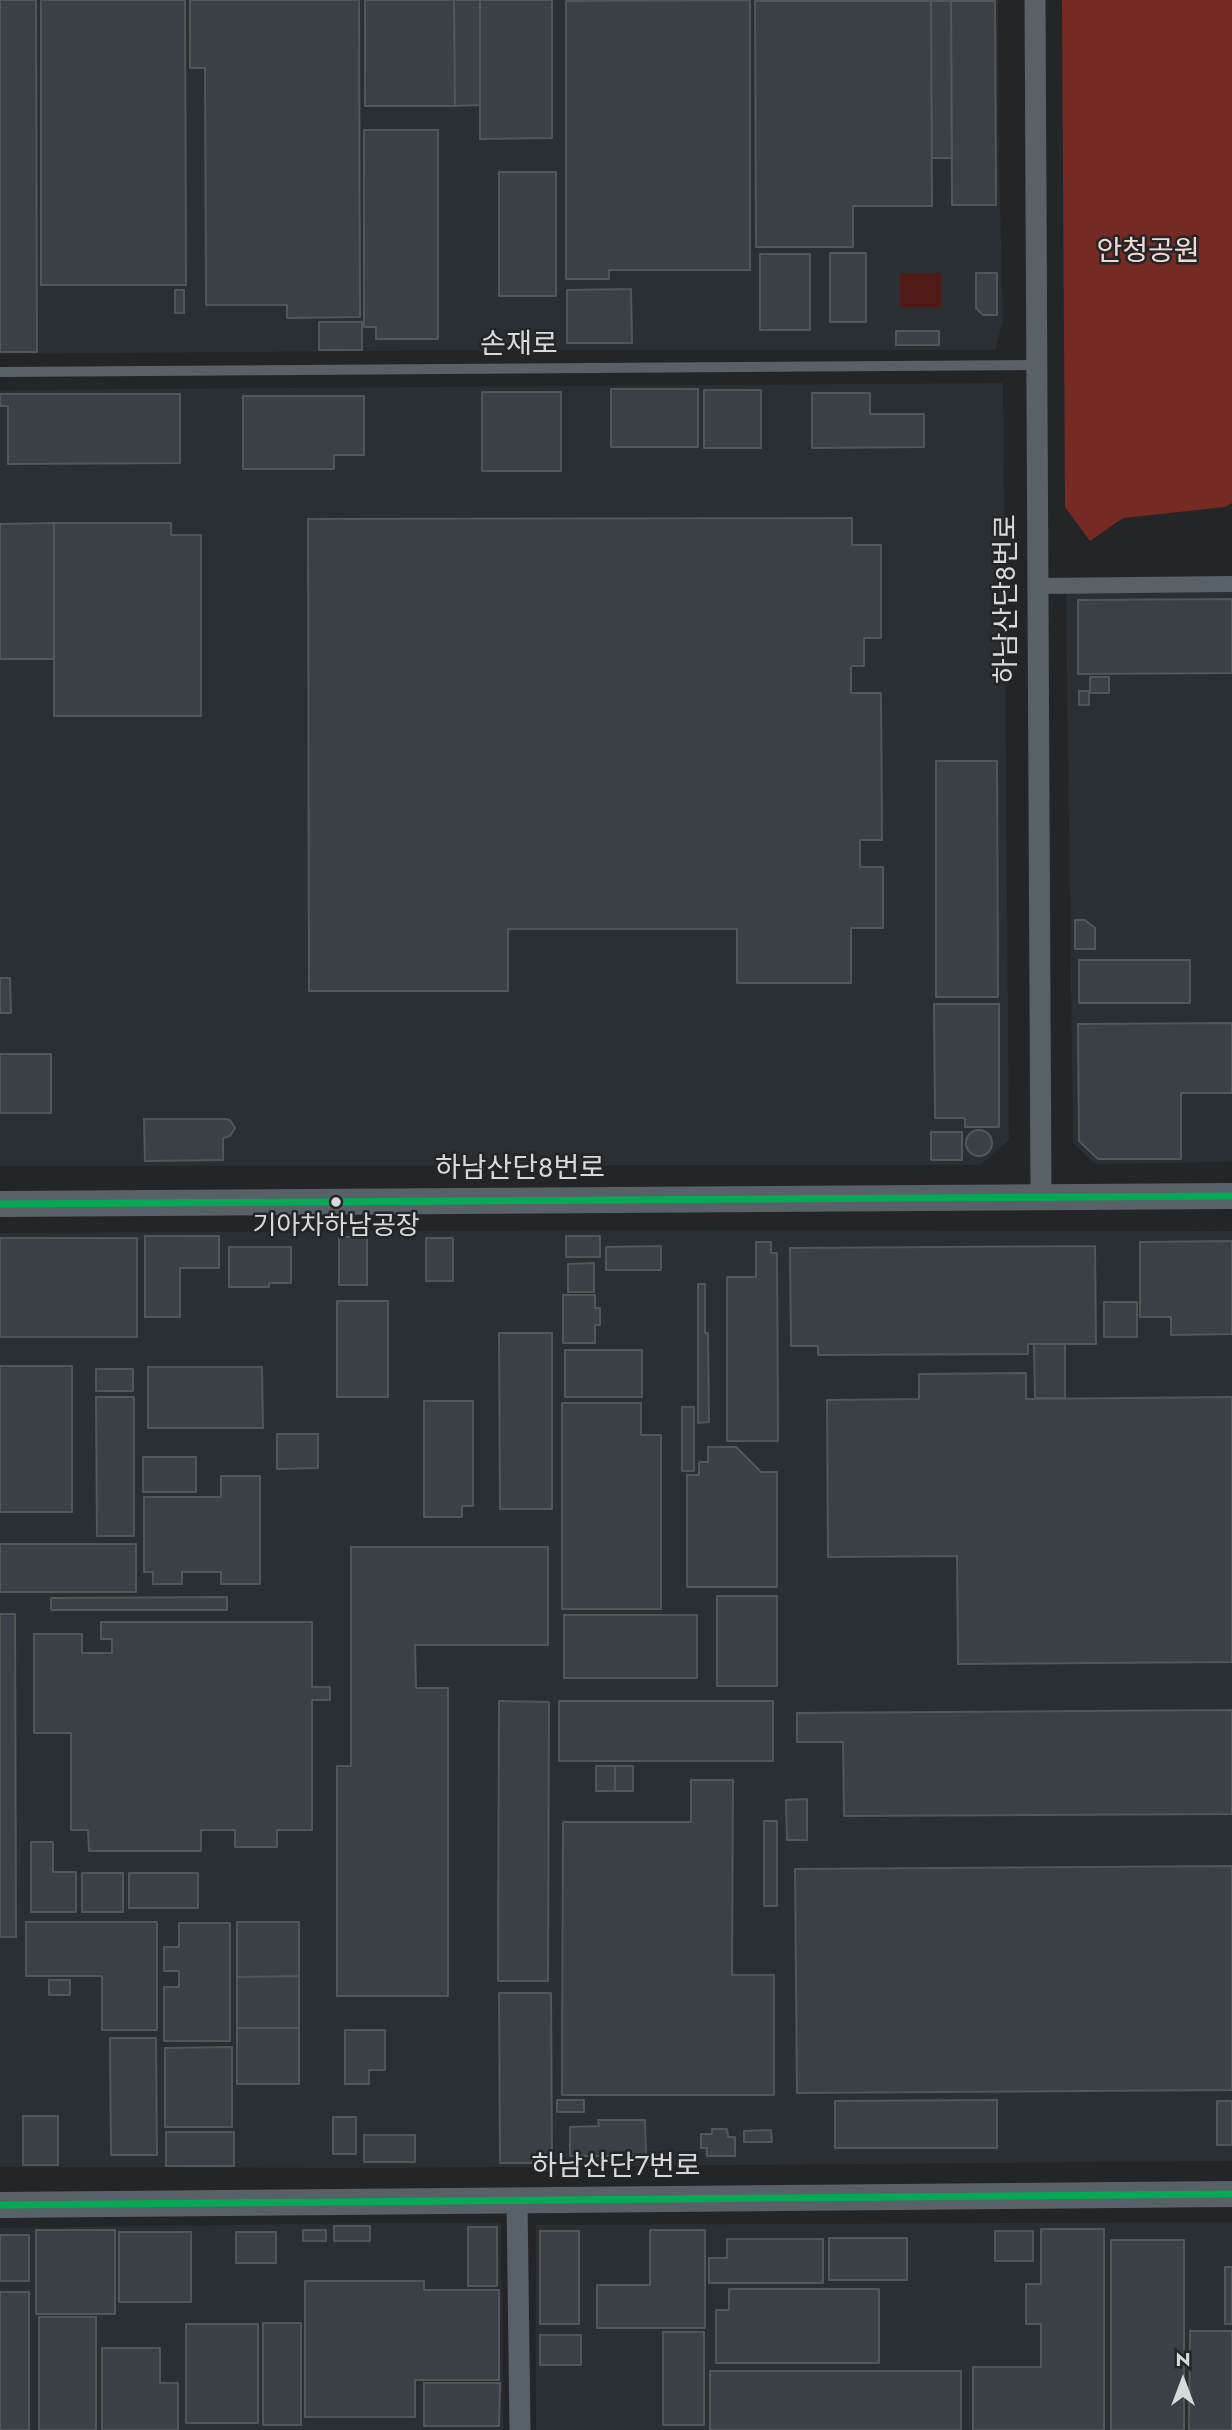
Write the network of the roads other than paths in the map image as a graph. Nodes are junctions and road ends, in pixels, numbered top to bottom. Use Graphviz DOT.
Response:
graph roads {
  1 [pos="1035,0"];
  2 [pos="1039,365"];
  3 [pos="0,372"];
  4 [pos="1232,584"];
  5 [pos="1039,586"];
  6 [pos="1232,1196"];
  7 [pos="1041,1197"];
  8 [pos="0,1204"];
  9 [pos="1232,2194"];
  10 [pos="517,2200"];
  11 [pos="0,2205"];
  12 [pos="520,2430"];
  1 -- 2 [label="street, 하남산단8번로"];
  2 -- 3 [label="lane, 손재로"];
  2 -- 5 [label="street, 하남산단8번로"];
  4 -- 5 [label="street"];
  5 -- 7 [label="street, 하남산단8번로"];
  6 -- 7 [label="street, 하남산단8번로"];
  7 -- 8 [label="street, 하남산단8번로"];
  9 -- 10 [label="street, 하남산단7번로"];
  10 -- 11 [label="street, 하남산단7번로"];
  10 -- 12 [label="street"];
}
